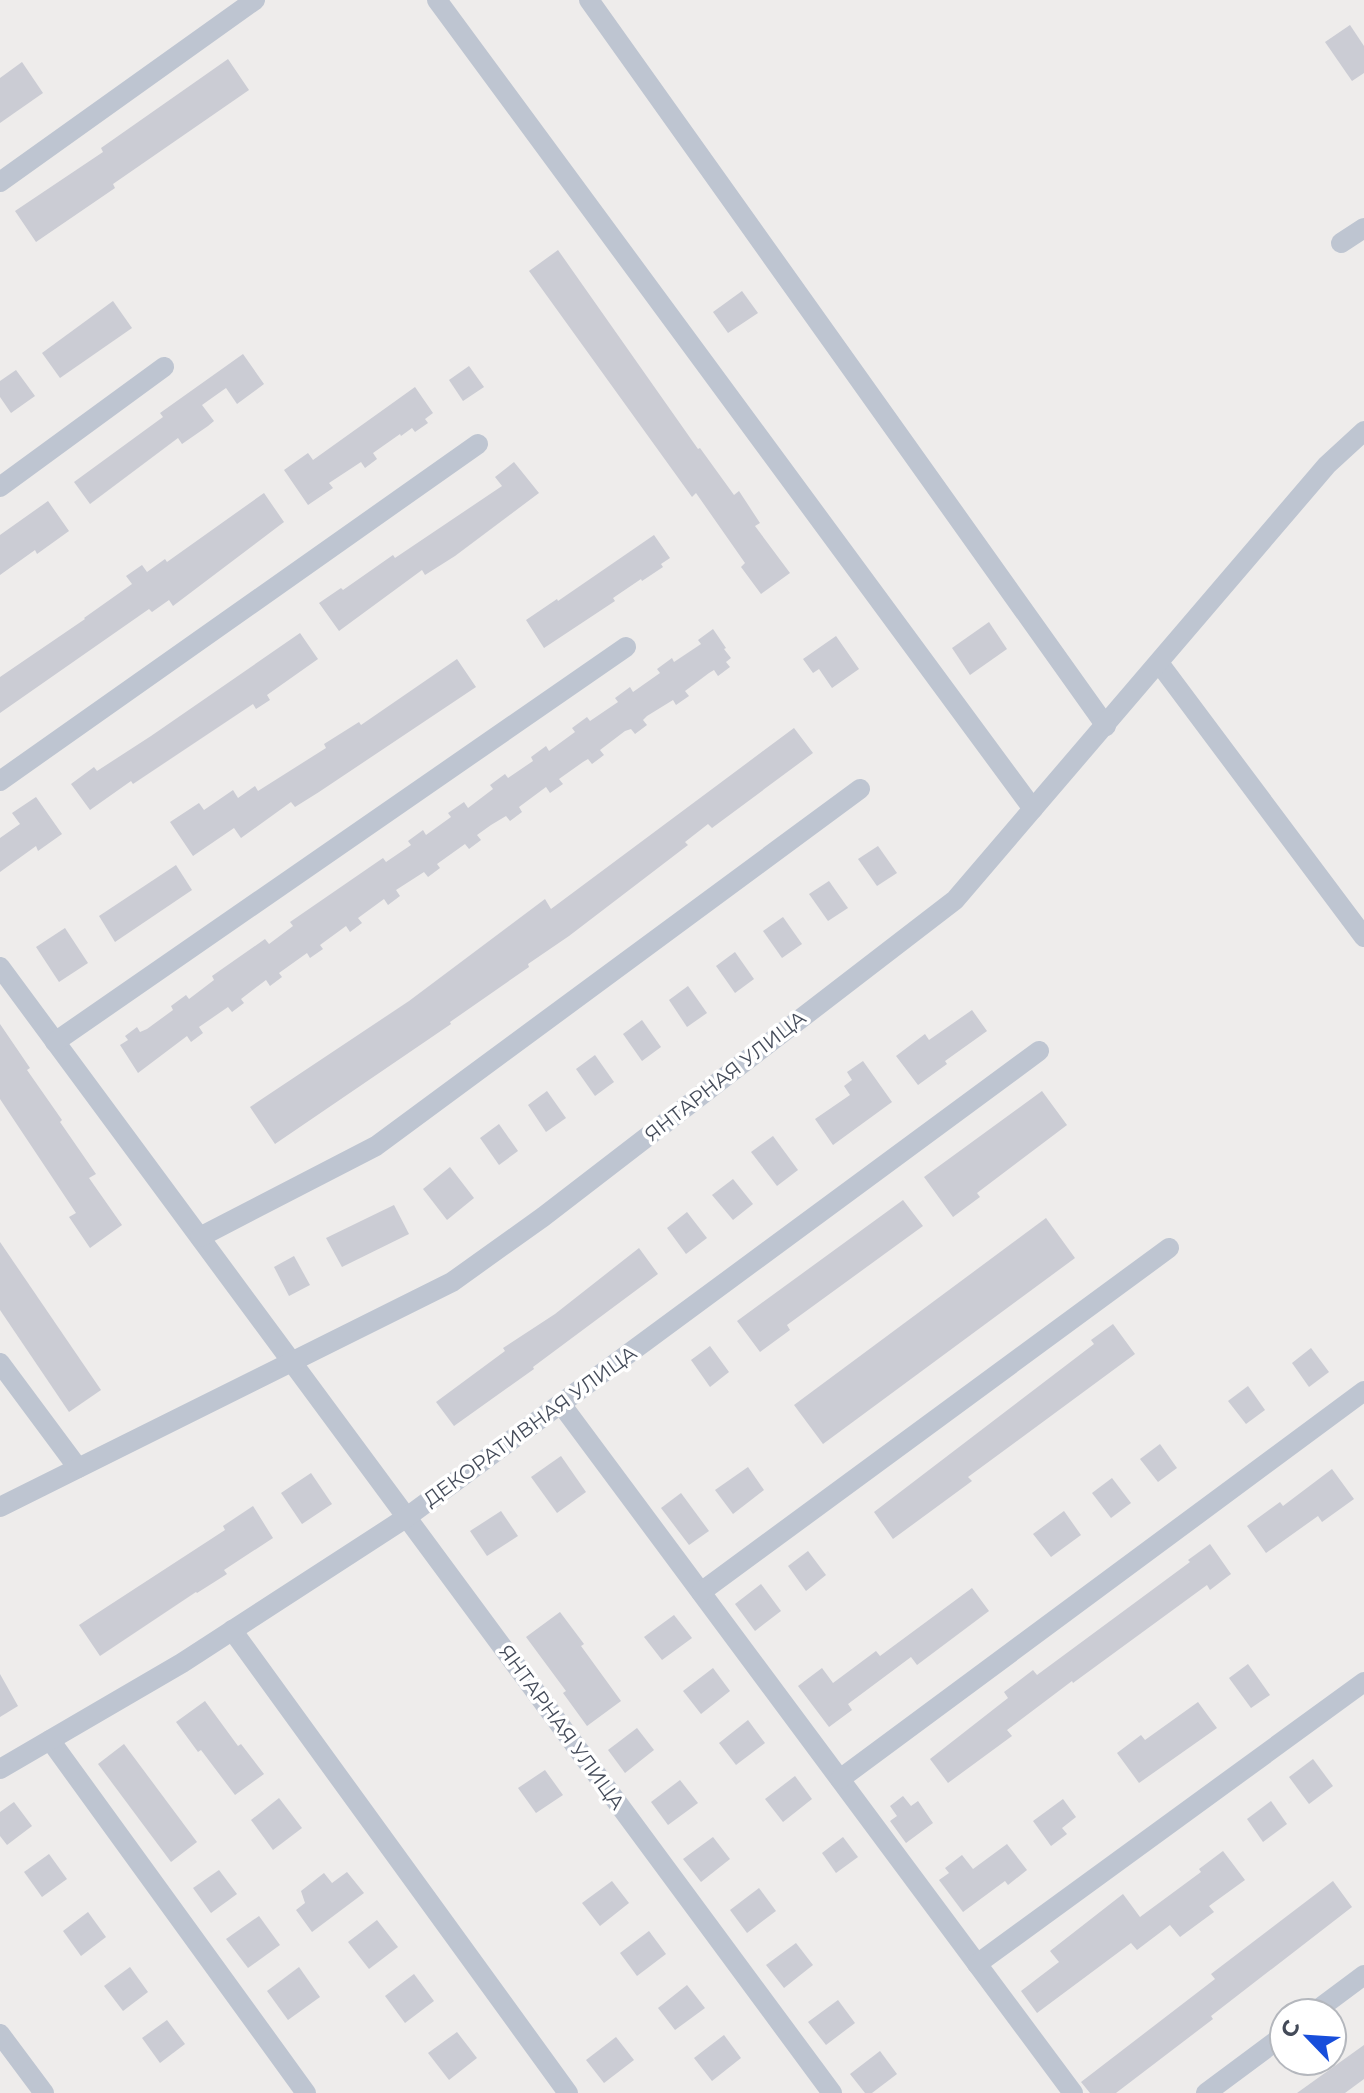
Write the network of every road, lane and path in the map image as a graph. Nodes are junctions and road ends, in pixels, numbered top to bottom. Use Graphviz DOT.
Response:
graph roads {
  1 [pos="255,0"];
  2 [pos="437,0"];
  3 [pos="589,0"];
  4 [pos="0,182"];
  5 [pos="1364,228"];
  6 [pos="1341,243"];
  7 [pos="164,367"];
  8 [pos="1364,431"];
  9 [pos="478,444"];
  10 [pos="0,487"];
  11 [pos="626,647"];
  12 [pos="1159,663"];
  13 [pos="1106,726"];
  14 [pos="0,781"];
  15 [pos="860,789"];
  16 [pos="1033,809"];
  17 [pos="1364,937"];
  18 [pos="0,967"];
  19 [pos="55,1042"];
  20 [pos="1039,1051"];
  21 [pos="200,1237"];
  22 [pos="1169,1248"];
  23 [pos="292,1362"];
  24 [pos="0,1363"];
  25 [pos="1364,1391"];
  26 [pos="561,1404"];
  27 [pos="78,1468"];
  28 [pos="0,1507"];
  29 [pos="407,1517"];
  30 [pos="701,1592"];
  31 [pos="232,1630"];
  32 [pos="1364,1682"];
  33 [pos="50,1740"];
  34 [pos="0,1769"];
  35 [pos="840,1779"];
  36 [pos="977,1964"];
  37 [pos="1364,1975"];
  38 [pos="1334,1997"];
  39 [pos="0,2034"];
  40 [pos="1268,2047"];
  41 [pos="44,2093"];
  42 [pos="306,2093"];
  43 [pos="568,2093"];
  44 [pos="832,2093"];
  45 [pos="1073,2093"];
  46 [pos="1206,2093"];
  1 -- 4 [label="street"];
  2 -- 16 [label="street"];
  3 -- 13 [label="street"];
  5 -- 6 [label="street"];
  7 -- 10 [label="street"];
  8 -- 12 [label="street, ЯНТАРНАЯ УЛИЦА"];
  9 -- 14 [label="street"];
  11 -- 19 [label="street"];
  12 -- 13 [label="street, ЯНТАРНАЯ УЛИЦА"];
  12 -- 17 [label="street"];
  13 -- 16 [label="street, ЯНТАРНАЯ УЛИЦА"];
  15 -- 21 [label="street"];
  16 -- 23 [label="street, ЯНТАРНАЯ УЛИЦА"];
  18 -- 19 [label="street, ЯНТАРНАЯ УЛИЦА"];
  19 -- 21 [label="street, ЯНТАРНАЯ УЛИЦА"];
  20 -- 26 [label="street, ДЕКОРАТИВНАЯ УЛИЦА"];
  21 -- 23 [label="street, ЯНТАРНАЯ УЛИЦА"];
  22 -- 30 [label="street"];
  23 -- 27 [label="street"];
  23 -- 29 [label="street, ЯНТАРНАЯ УЛИЦА"];
  24 -- 27 [label="street"];
  25 -- 35 [label="street"];
  26 -- 29 [label="street, ДЕКОРАТИВНАЯ УЛИЦА"];
  26 -- 30 [label="street"];
  27 -- 28 [label="street"];
  29 -- 31 [label="street, ДЕКОРАТИВНАЯ УЛИЦА"];
  29 -- 44 [label="street, ЯНТАРНАЯ УЛИЦА"];
  30 -- 35 [label="street"];
  31 -- 33 [label="street, ДЕКОРАТИВНАЯ УЛИЦА"];
  31 -- 43 [label="street"];
  32 -- 36 [label="street"];
  33 -- 34 [label="street, ДЕКОРАТИВНАЯ УЛИЦА"];
  33 -- 42 [label="street"];
  35 -- 36 [label="street"];
  36 -- 45 [label="street"];
  37 -- 38 [label="street"];
  39 -- 41 [label="street"];
  40 -- 46 [label="street"];
}
